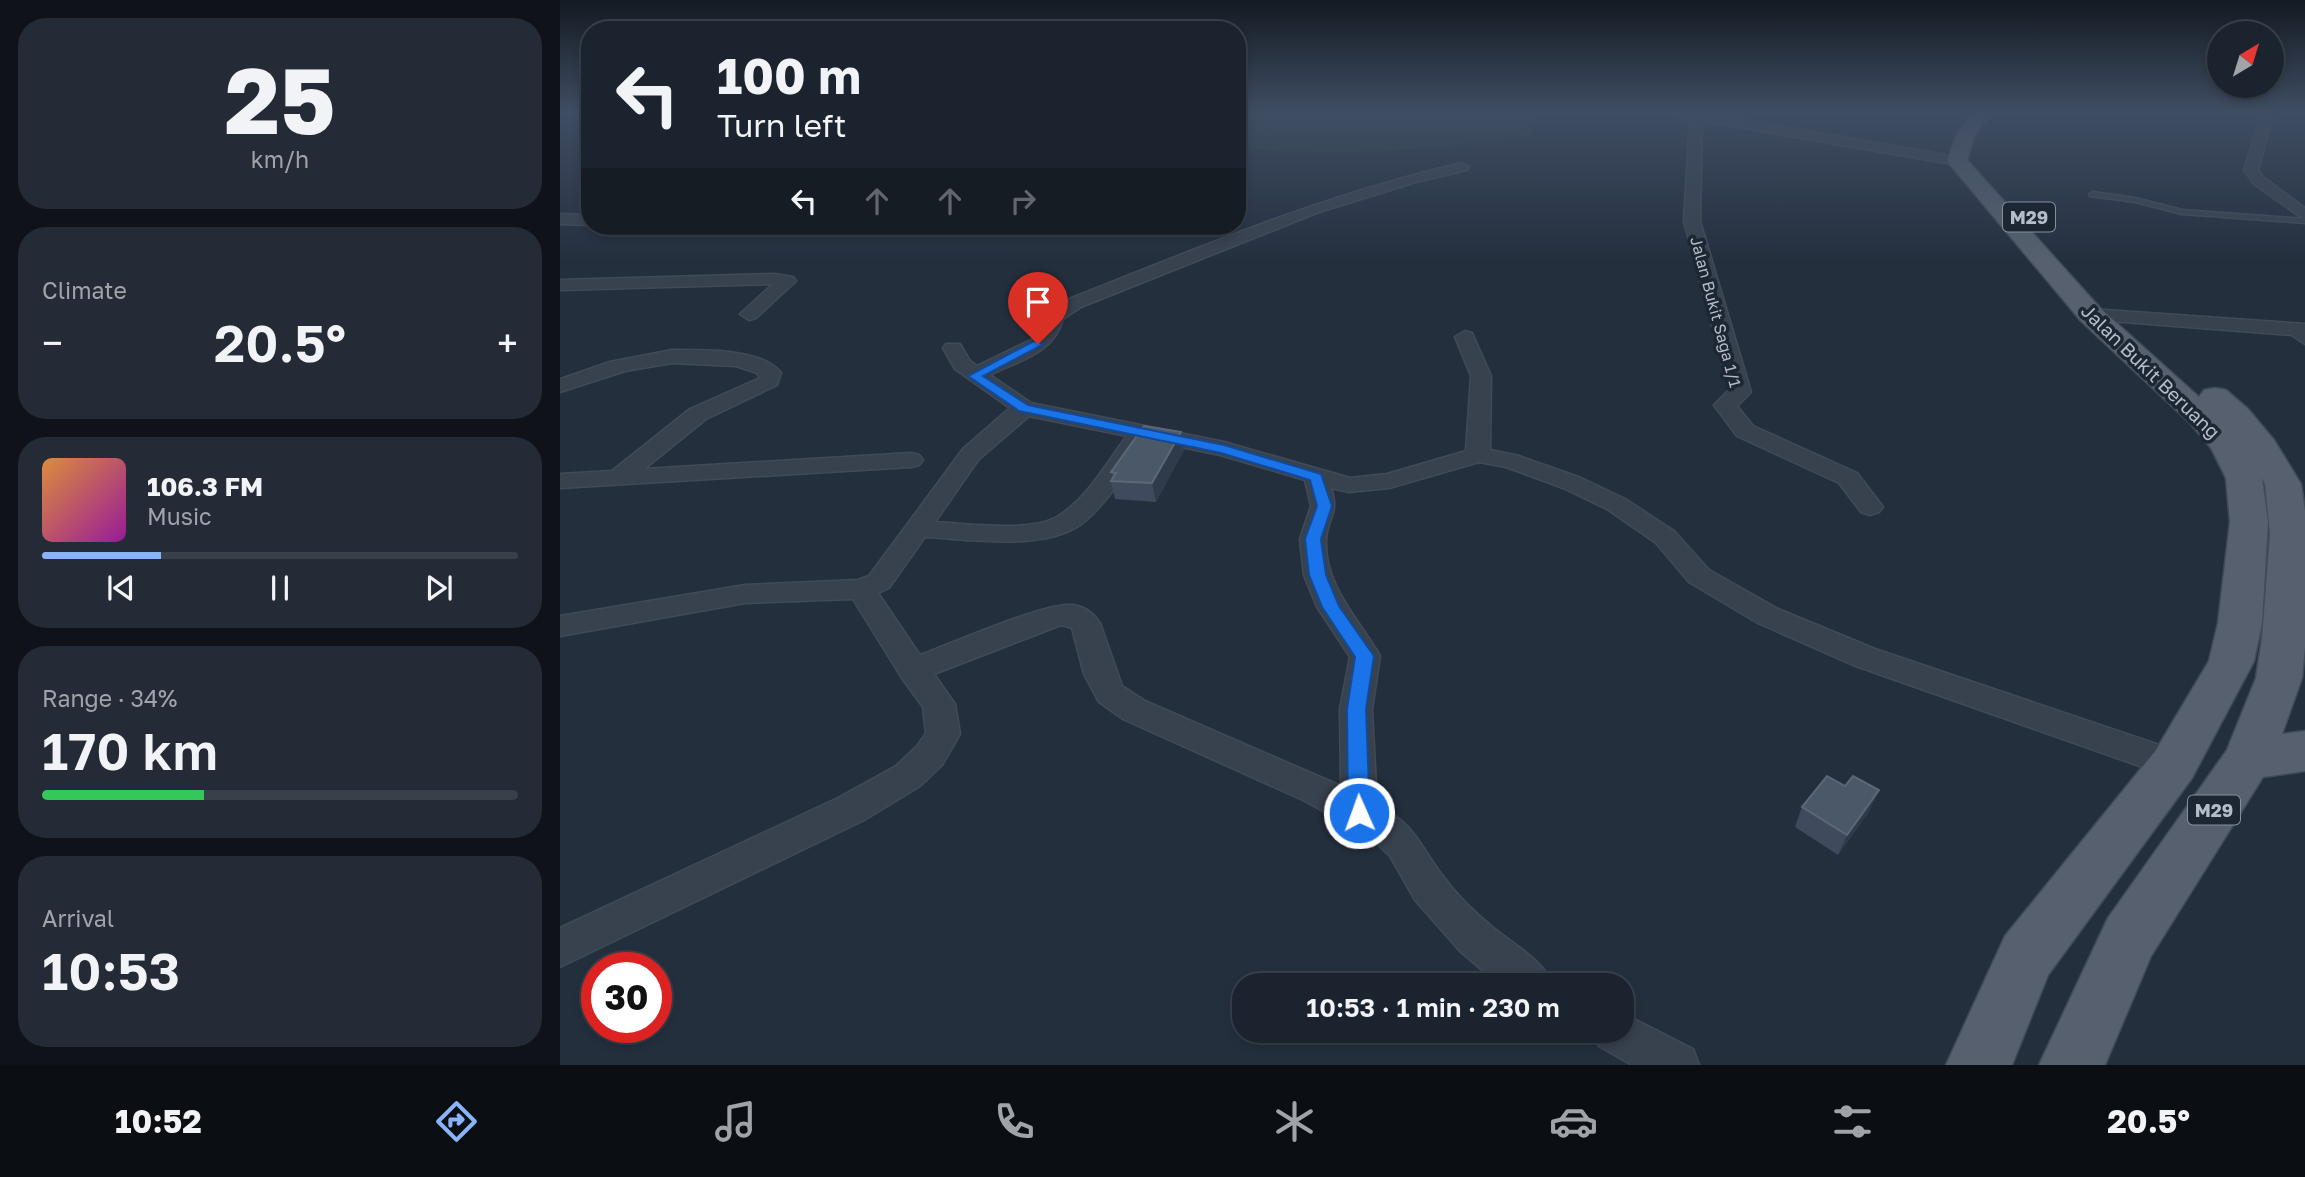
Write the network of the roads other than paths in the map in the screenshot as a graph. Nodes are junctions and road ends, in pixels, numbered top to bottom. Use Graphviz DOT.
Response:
graph roads {
  1 [pos="1694,162"];
  2 [pos="1958,162"];
  3 [pos="1979,162"];
  4 [pos="2253,162"];
  5 [pos="1462,167"];
  6 [pos="2093,194"];
  7 [pos="2305,215"];
  8 [pos="560,219"];
  9 [pos="581,220"];
  10 [pos="2305,221"];
  11 [pos="1245,235"];
  12 [pos="1246,235"];
  13 [pos="560,285"];
  14 [pos="2104,304"];
  15 [pos="749,314"];
  16 [pos="2300,333"];
  17 [pos="1465,337"];
  18 [pos="953,348"];
  19 [pos="974,376"];
  20 [pos="560,386"];
  21 [pos="1024,408"];
  22 [pos="1143,432"];
  23 [pos="1478,455"];
  24 [pos="911,460"];
  25 [pos="1316,477"];
  26 [pos="611,478"];
  27 [pos="560,481"];
  28 [pos="560,501"];
  29 [pos="1870,507"];
  30 [pos="918,529"];
  31 [pos="2297,540"];
  32 [pos="862,589"];
  33 [pos="560,626"];
  34 [pos="2274,654"];
  35 [pos="913,670"];
  36 [pos="2305,751"];
  37 [pos="2248,759"];
  38 [pos="2174,764"];
  39 [pos="1359,813"];
  40 [pos="560,948"];
  41 [pos="1517,973"];
  42 [pos="1634,1042"];
  43 [pos="1677,1065"];
  44 [pos="1979,1065"];
  45 [pos="2072,1065"];
  1 -- 29 [label="street, Jalan Bukit Saga 1/1"];
  2 -- 14 [label="main road, Jalan Bukit Beruang / M29"];
  3 -- 14 [label="main road, Jalan Bukit Beruang / M29"];
  4 -- 7 [label="street"];
  5 -- 12 [label="street"];
  6 -- 10 [label="lane"];
  8 -- 9 [label="street"];
  11 -- 19 [label="street"];
  13 -- 15 [label="street"];
  14 -- 16 [label="street"];
  14 -- 31 [label="main road, Jalan Bukit Beruang / M29"];
  14 -- 34 [label="main road, Jalan Bukit Beruang / M29"];
  17 -- 23 [label="street"];
  18 -- 19 [label="street"];
  19 -- 21 [label="street"];
  20 -- 26 [label="street"];
  21 -- 22 [label="street"];
  21 -- 30 [label="street"];
  22 -- 25 [label="street"];
  22 -- 30 [label="street"];
  23 -- 25 [label="street"];
  23 -- 38 [label="street"];
  24 -- 26 [label="street"];
  25 -- 39 [label="street"];
  26 -- 27 [label="street"];
  26 -- 28 [label="street"];
  30 -- 32 [label="street"];
  31 -- 34 [label="main road, Jalan Bukit Beruang / M29"];
  32 -- 33 [label="street"];
  32 -- 35 [label="street"];
  34 -- 37 [label="main road, Jalan Bukit Beruang / M29"];
  34 -- 38 [label="main road, Jalan Bukit Beruang / M29"];
  35 -- 39 [label="street"];
  35 -- 40 [label="street"];
  36 -- 37 [label="main road"];
  37 -- 45 [label="main road, Jalan Bukit Beruang / M29"];
  38 -- 44 [label="main road, Jalan Bukit Beruang / M29"];
  39 -- 41 [label="street"];
  42 -- 43 [label="street"];
}
